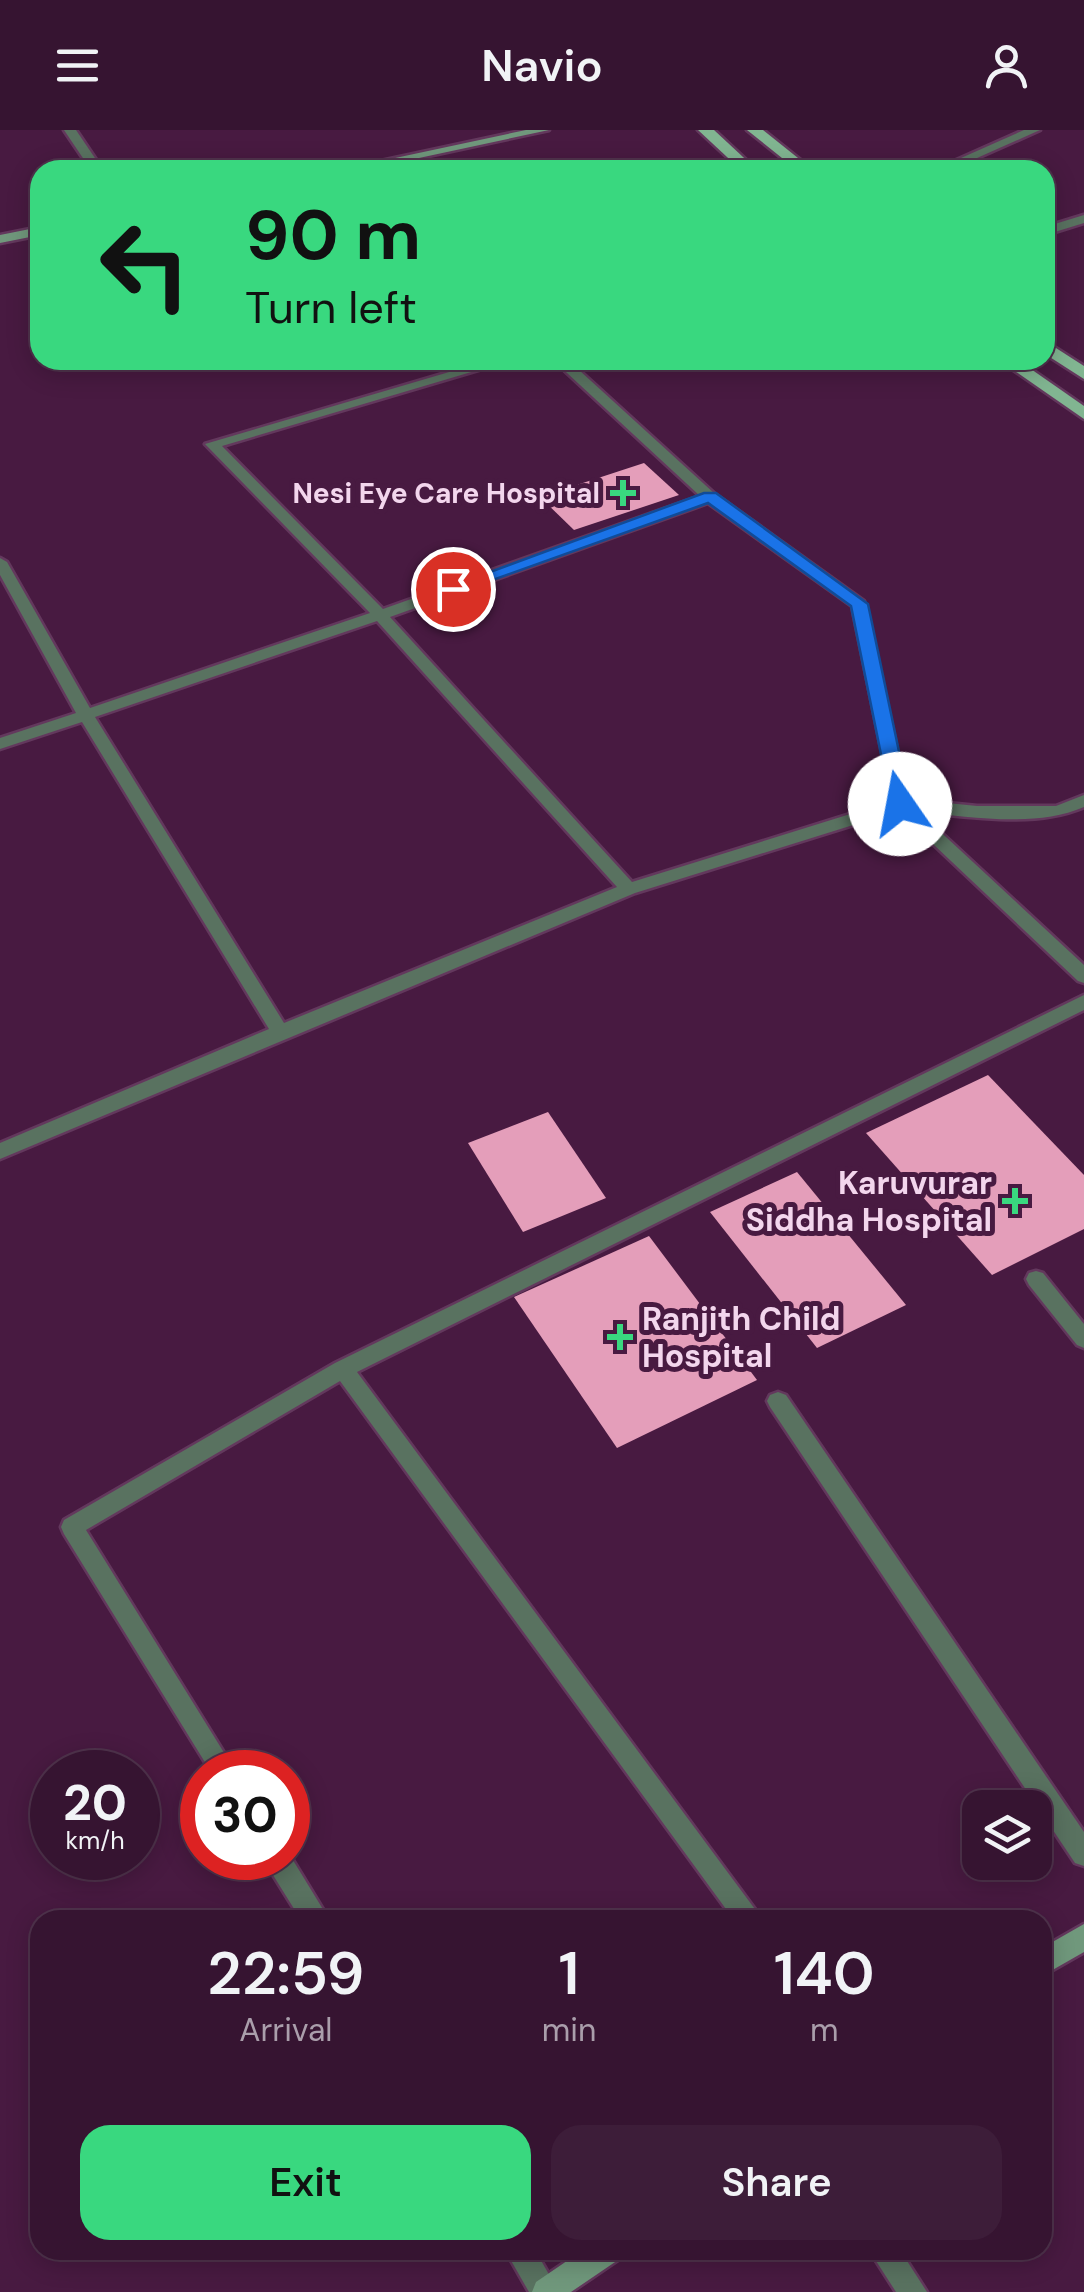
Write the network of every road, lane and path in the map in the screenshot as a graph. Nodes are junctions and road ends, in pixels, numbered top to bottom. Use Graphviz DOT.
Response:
graph roads {
  1 [pos="70,130"];
  2 [pos="543,130"];
  3 [pos="706,130"];
  4 [pos="754,130"];
  5 [pos="1034,130"];
  6 [pos="90,160"];
  7 [pos="418,160"];
  8 [pos="739,160"];
  9 [pos="793,160"];
  10 [pos="964,160"];
  11 [pos="1084,219"];
  12 [pos="1055,228"];
  13 [pos="30,234"];
  14 [pos="0,240"];
  15 [pos="1055,353"];
  16 [pos="470,370"];
  17 [pos="571,370"];
  18 [pos="1021,370"];
  19 [pos="1084,374"];
  20 [pos="1084,414"];
  21 [pos="710,496"];
  22 [pos="0,562"];
  23 [pos="380,615"];
  24 [pos="85,714"];
  25 [pos="0,744"];
  26 [pos="1084,800"];
  27 [pos="900,804"];
  28 [pos="628,888"];
  29 [pos="1084,976"];
  30 [pos="1084,1002"];
  31 [pos="280,1032"];
  32 [pos="0,1151"];
  33 [pos="1036,1279"];
  34 [pos="1084,1339"];
  35 [pos="343,1369"];
  36 [pos="778,1400"];
  37 [pos="210,1750"];
  38 [pos="1084,1854"];
  39 [pos="291,1880"];
  40 [pos="310,1910"];
  41 [pos="743,1910"];
  42 [pos="1084,1936"];
  43 [pos="1052,1957"];
  44 [pos="525,2260"];
  45 [pos="593,2260"];
  46 [pos="890,2260"];
  47 [pos="546,2292"];
  48 [pos="913,2292"];
  1 -- 6 [label="street"];
  2 -- 7 [label="street"];
  3 -- 8 [label="main road"];
  4 -- 9 [label="main road"];
  5 -- 10 [label="street"];
  11 -- 12 [label="street"];
  13 -- 14 [label="street"];
  15 -- 19 [label="main road"];
  16 -- 23 [label="street"];
  17 -- 21 [label="street"];
  18 -- 20 [label="main road"];
  21 -- 23 [label="street"];
  21 -- 27 [label="street"];
  22 -- 24 [label="street"];
  23 -- 24 [label="street"];
  23 -- 28 [label="street"];
  24 -- 25 [label="street"];
  24 -- 31 [label="street"];
  26 -- 27 [label="street"];
  27 -- 28 [label="street"];
  27 -- 29 [label="street"];
  28 -- 31 [label="street"];
  30 -- 35 [label="street"];
  31 -- 32 [label="street"];
  33 -- 34 [label="street"];
  35 -- 37 [label="street"];
  35 -- 41 [label="street"];
  36 -- 38 [label="street"];
  39 -- 40 [label="street"];
  42 -- 43 [label="street"];
  44 -- 47 [label="street"];
  45 -- 47 [label="street"];
  46 -- 48 [label="street"];
}
